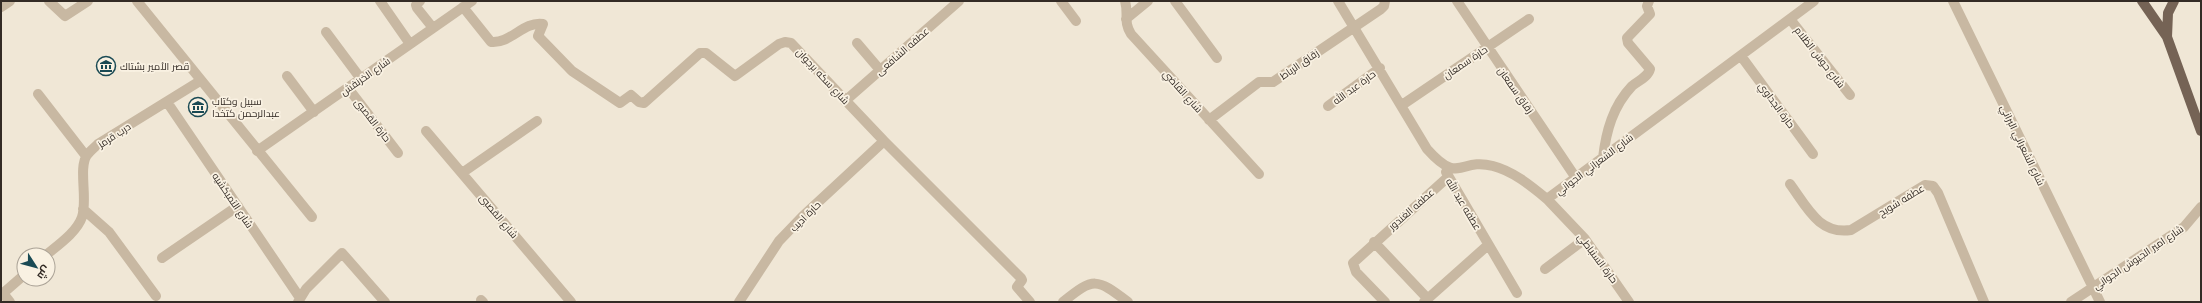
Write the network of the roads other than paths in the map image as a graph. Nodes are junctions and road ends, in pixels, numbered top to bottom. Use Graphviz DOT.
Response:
graph roads {
  1 [pos="10,1"];
  2 [pos="49,1"];
  3 [pos="88,1"];
  4 [pos="137,1"];
  5 [pos="380,1"];
  6 [pos="420,1"];
  7 [pos="472,1"];
  8 [pos="959,1"];
  9 [pos="1061,1"];
  10 [pos="1125,1"];
  11 [pos="1148,1"];
  12 [pos="1175,1"];
  13 [pos="1338,1"];
  14 [pos="1385,1"];
  15 [pos="1457,1"];
  16 [pos="1648,1"];
  17 [pos="1814,1"];
  18 [pos="1953,1"];
  19 [pos="2142,1"];
  20 [pos="2174,1"];
  21 [pos="1,7"];
  22 [pos="463,7"];
  23 [pos="1126,19"];
  24 [pos="1529,19"];
  25 [pos="1790,19"];
  26 [pos="1076,21"];
  27 [pos="1354,26"];
  28 [pos="433,28"];
  29 [pos="326,32"];
  30 [pos="2167,37"];
  31 [pos="857,42"];
  32 [pos="410,44"];
  33 [pos="1487,48"];
  34 [pos="1741,56"];
  35 [pos="1217,58"];
  36 [pos="1380,68"];
  37 [pos="880,70"];
  38 [pos="287,76"];
  39 [pos="361,79"];
  40 [pos="200,81"];
  41 [pos="348,88"];
  42 [pos="38,94"];
  43 [pos="1850,95"];
  44 [pos="845,100"];
  45 [pos="167,102"];
  46 [pos="1402,105"];
  47 [pos="1328,106"];
  48 [pos="314,112"];
  49 [pos="1209,120"];
  50 [pos="537,122"];
  51 [pos="426,131"];
  52 [pos="2201,131"];
  53 [pos="884,141"];
  54 [pos="257,151"];
  55 [pos="398,153"];
  56 [pos="1813,154"];
  57 [pos="86,156"];
  58 [pos="1603,158"];
  59 [pos="1440,164"];
  60 [pos="462,173"];
  61 [pos="1259,174"];
  62 [pos="1448,177"];
  63 [pos="1576,178"];
  64 [pos="1790,184"];
  65 [pos="1547,199"];
  66 [pos="238,206"];
  67 [pos="2201,207"];
  68 [pos="83,210"];
  69 [pos="312,217"];
  70 [pos="1585,239"];
  71 [pos="1374,242"];
  72 [pos="1488,245"];
  73 [pos="55,247"];
  74 [pos="162,258"];
  75 [pos="1545,269"];
  76 [pos="16,281"];
  77 [pos="2092,289"];
  78 [pos="1517,293"];
  79 [pos="2,294"];
  80 [pos="156,296"];
  81 [pos="299,300"];
  82 [pos="1426,300"];
  83 [pos="10,302"];
  84 [pos="385,302"];
  85 [pos="571,302"];
  86 [pos="739,302"];
  87 [pos="1030,302"];
  88 [pos="1062,302"];
  89 [pos="1128,302"];
  90 [pos="1385,302"];
  91 [pos="1629,302"];
  92 [pos="1984,302"];
  93 [pos="2071,302"];
  94 [pos="2100,302"];
  1 -- 21 [label="street"];
  2 -- 3 [label="street"];
  4 -- 40 [label="street"];
  5 -- 32 [label="street"];
  6 -- 28 [label="street"];
  7 -- 22 [label="street, شارع الخرنفش"];
  8 -- 37 [label="street, عطفه الشافعى"];
  9 -- 26 [label="street"];
  10 -- 23 [label="street, شارع القاضي"];
  11 -- 23 [label="street"];
  12 -- 35 [label="street"];
  13 -- 27 [label="street"];
  14 -- 27 [label="street, زقاق الرباط"];
  15 -- 33 [label="street, زقاق سمعان"];
  16 -- 58 [label="street"];
  17 -- 25 [label="street, شارع الشعراني الجواني"];
  18 -- 77 [label="street, شارع الشعراني البراني"];
  19 -- 30 [label="main road"];
  20 -- 30 [label="main road"];
  22 -- 28 [label="street, شارع الخرنفش"];
  22 -- 44 [label="street, شارع سكه برجوان"];
  23 -- 49 [label="street, شارع القاضي"];
  24 -- 33 [label="street, حارة سمعان"];
  25 -- 34 [label="street, شارع الشعراني الجواني"];
  25 -- 43 [label="street, شارع حوش الظلام"];
  27 -- 36 [label="street"];
  27 -- 49 [label="street, زقاق الرباط"];
  28 -- 32 [label="street, شارع الخرنفش"];
  29 -- 39 [label="street"];
  30 -- 52 [label="main road"];
  31 -- 37 [label="street"];
  32 -- 39 [label="street, شارع الخرنفش"];
  33 -- 46 [label="street, حارة سمعان"];
  33 -- 63 [label="street, زقاق سمعان"];
  34 -- 56 [label="street, حارة الجداوي"];
  34 -- 58 [label="street, شارع الشعراني الجواني"];
  36 -- 46 [label="street"];
  36 -- 47 [label="street, حارة عبد الله"];
  37 -- 44 [label="street, عطفه الشافعى"];
  38 -- 48 [label="street"];
  39 -- 41 [label="street, شارع الخرنفش"];
  40 -- 45 [label="street, درب قرمز"];
  40 -- 54 [label="street"];
  41 -- 48 [label="street, شارع الخرنفش"];
  41 -- 55 [label="street, حارة القصبى"];
  42 -- 57 [label="street"];
  44 -- 53 [label="street, شارع سكه برجوان"];
  45 -- 57 [label="street, درب قرمز"];
  45 -- 66 [label="street, شارع التمبكشيه"];
  46 -- 59 [label="street"];
  48 -- 54 [label="street, شارع الخرنفش"];
  49 -- 61 [label="street, شارع القاضي"];
  50 -- 60 [label="street"];
  51 -- 60 [label="street, شارع القصبى"];
  53 -- 86 [label="street, حارة اديب"];
  53 -- 87 [label="street, شارع سكه برجوان"];
  54 -- 69 [label="street"];
  57 -- 68 [label="street"];
  58 -- 63 [label="street, شارع الشعراني الجواني"];
  59 -- 62 [label="street, عطفه عبد الله"];
  59 -- 65 [label="street, شارع الشعراني الجواني"];
  60 -- 85 [label="street, شارع القصبى"];
  62 -- 71 [label="street, عطفه الغندور"];
  62 -- 72 [label="street, عطفه عبد الله"];
  63 -- 65 [label="street, شارع الشعراني الجواني"];
  64 -- 92 [label="street, عطفه شويح"];
  65 -- 70 [label="street, حارة السنباطي"];
  66 -- 74 [label="street"];
  66 -- 81 [label="street, شارع التمبكشيه"];
  67 -- 77 [label="street, شارع امير الجيوش الجواني"];
  68 -- 73 [label="street"];
  68 -- 80 [label="street"];
  70 -- 75 [label="street"];
  70 -- 91 [label="street, حارة السنباطي"];
  71 -- 82 [label="street"];
  71 -- 90 [label="street, عطفه الغندور"];
  72 -- 78 [label="street, عطفه عبد الله"];
  72 -- 82 [label="street"];
  76 -- 79 [label="street"];
  77 -- 93 [label="street, شارع امير الجيوش الجواني"];
  77 -- 94 [label="street, شارع الشعراني البراني"];
  79 -- 83 [label="street"];
  81 -- 84 [label="street, شارع التمبكشيه"];
  88 -- 89 [label="street"];
}
